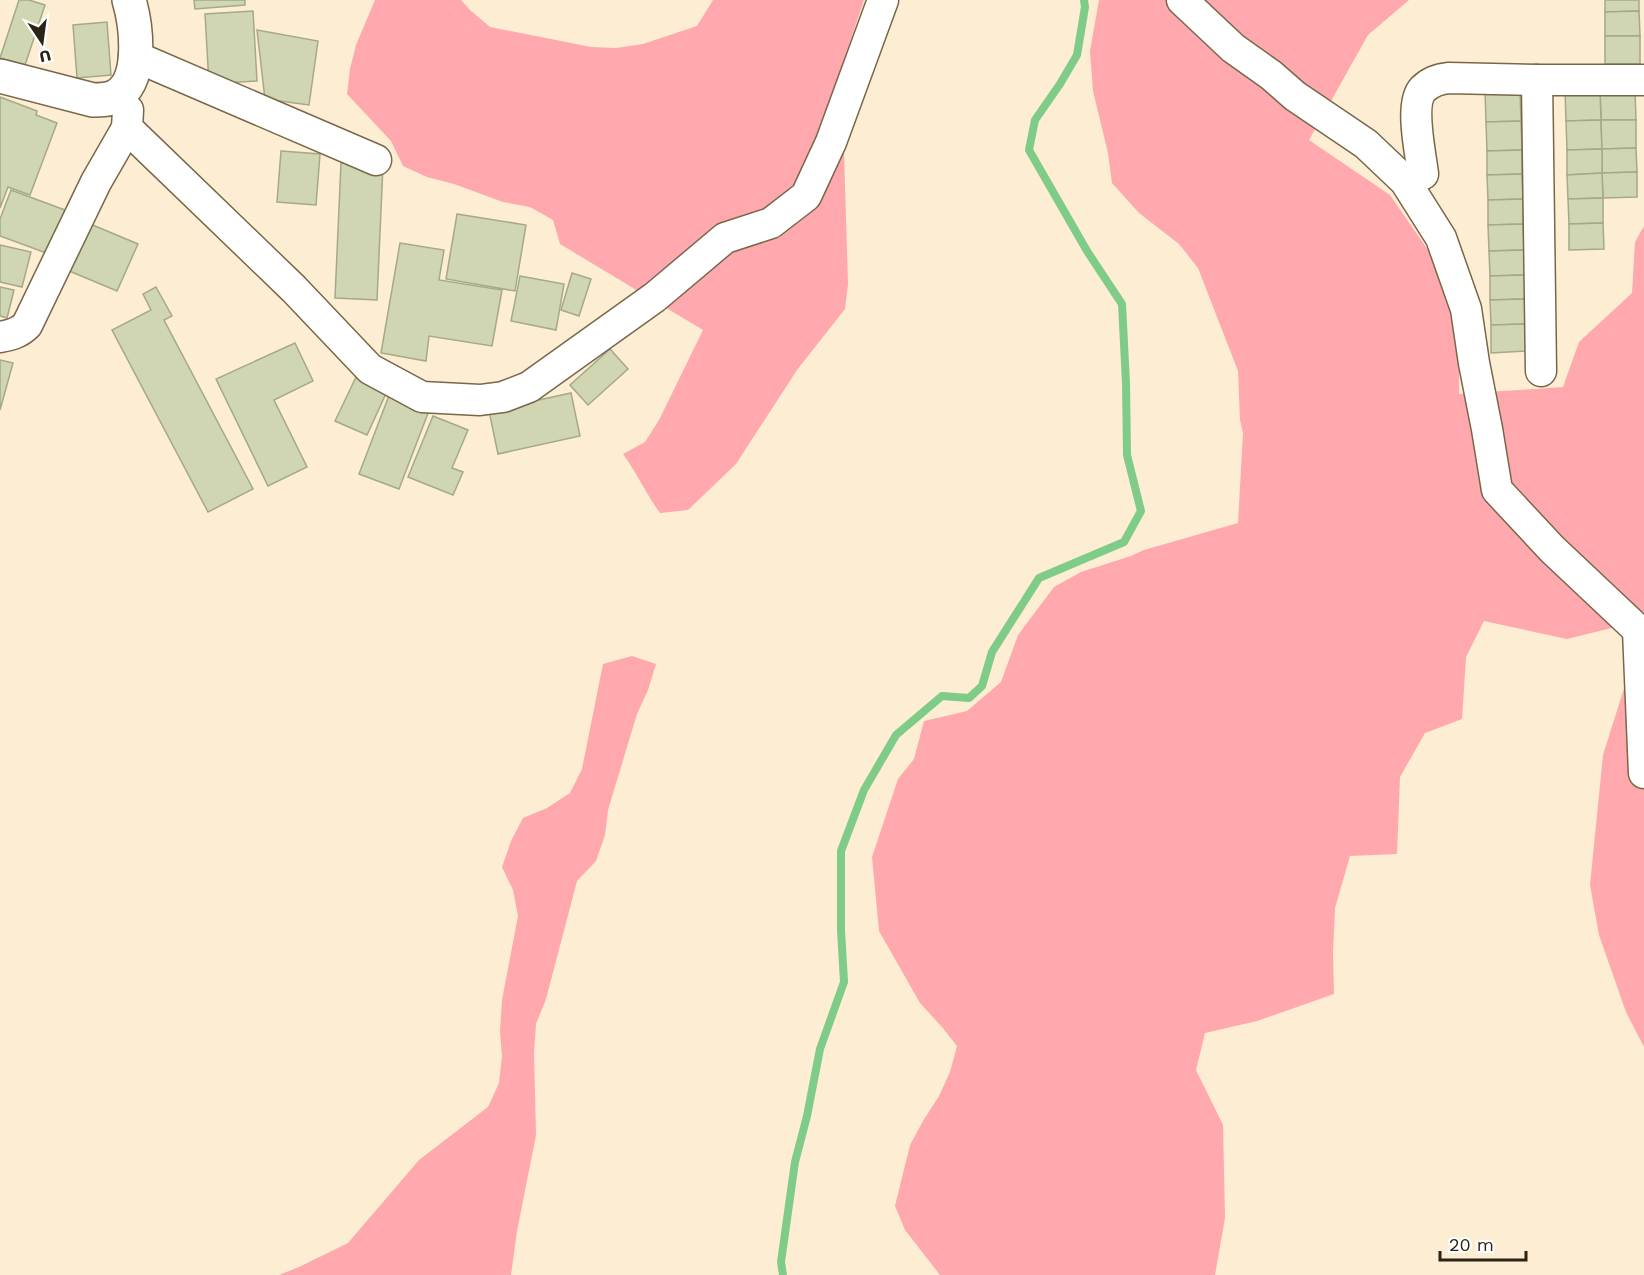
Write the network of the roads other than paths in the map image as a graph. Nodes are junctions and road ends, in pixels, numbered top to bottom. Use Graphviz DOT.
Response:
graph roads {
  1 [pos="129,0"];
  2 [pos="883,0"];
  3 [pos="1182,0"];
  4 [pos="134,56"];
  5 [pos="0,76"];
  6 [pos="1537,80"];
  7 [pos="1644,80"];
  8 [pos="124,89"];
  9 [pos="127,128"];
  10 [pos="376,160"];
  11 [pos="1423,174"];
  12 [pos="0,337"];
  13 [pos="1541,371"];
  14 [pos="1644,773"];
  1 -- 4 [label="street"];
  2 -- 9 [label="street"];
  3 -- 14 [label="street"];
  4 -- 8 [label="street"];
  4 -- 10 [label="street"];
  5 -- 8 [label="street"];
  6 -- 7 [label="street"];
  6 -- 11 [label="street"];
  6 -- 13 [label="street"];
  8 -- 9 [label="street"];
  9 -- 12 [label="street"];
}
